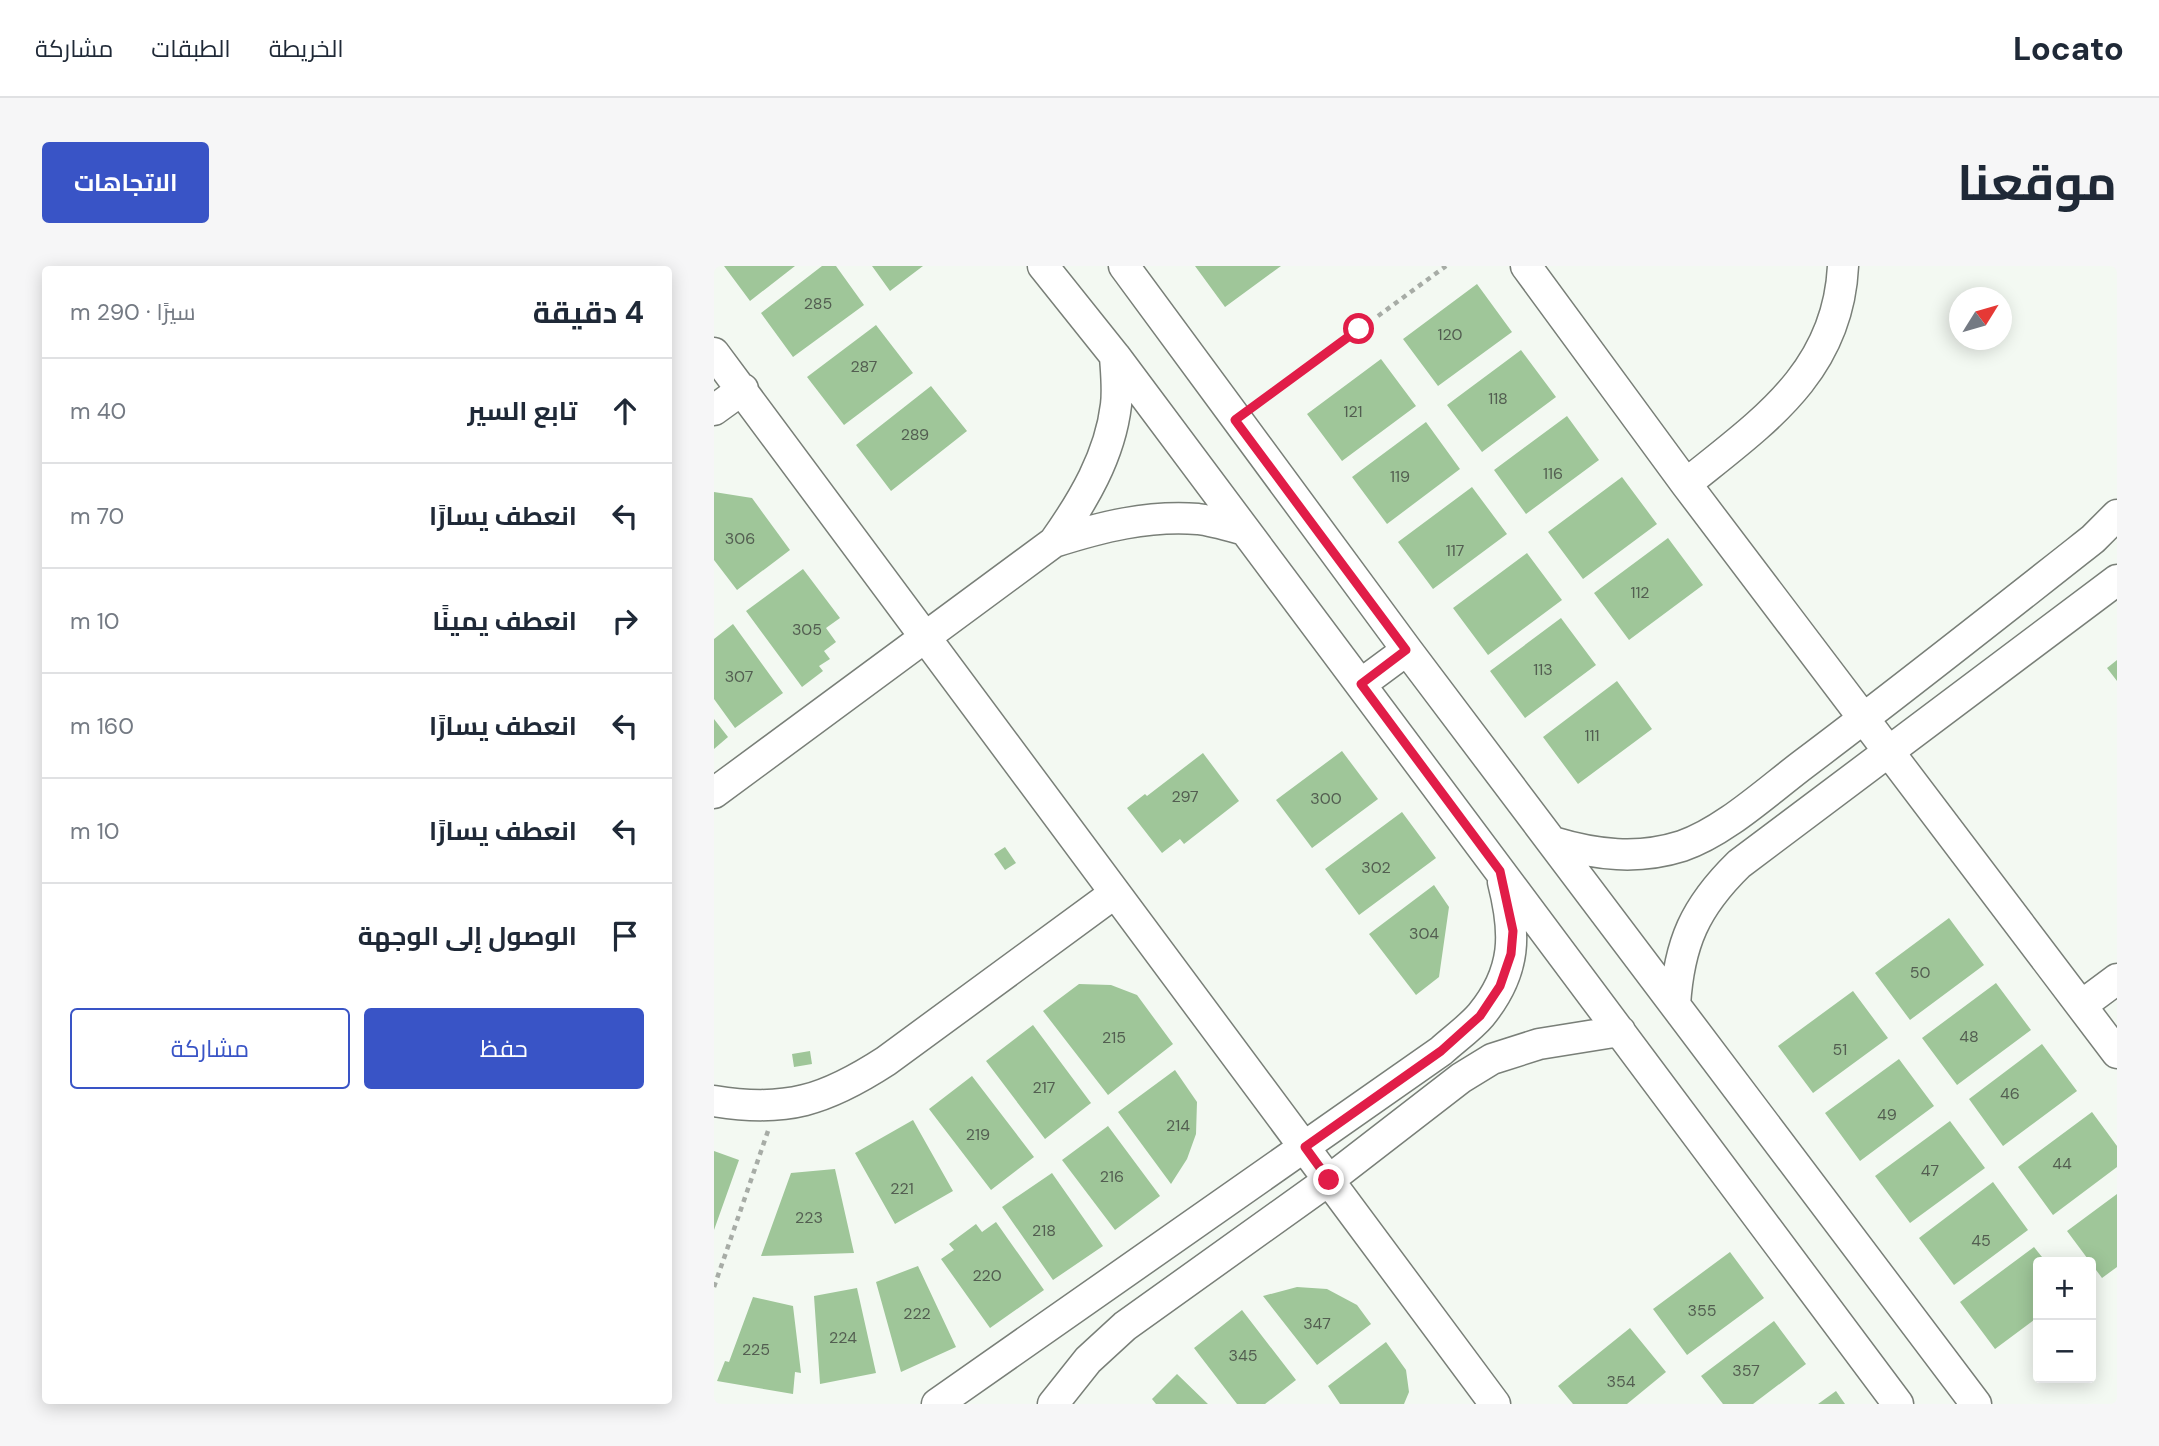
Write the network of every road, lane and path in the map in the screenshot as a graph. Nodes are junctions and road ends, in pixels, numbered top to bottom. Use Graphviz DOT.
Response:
graph roads {
  1 [pos="1043,266"];
  2 [pos="1124,266"];
  3 [pos="1446,266"];
  4 [pos="1526,266"];
  5 [pos="1843,266"];
  6 [pos="1378,316"];
  7 [pos="1359,329"];
  8 [pos="714,353"];
  9 [pos="1115,356"];
  10 [pos="743,389"];
  11 [pos="714,410"];
  12 [pos="1235,420"];
  13 [pos="1686,484"];
  14 [pos="2117,515"];
  15 [pos="1245,530"];
  16 [pos="1054,542"];
  17 [pos="2117,580"];
  18 [pos="925,638"];
  19 [pos="1406,650"];
  20 [pos="1361,684"];
  21 [pos="1865,718"];
  22 [pos="1888,750"];
  23 [pos="714,793"];
  24 [pos="1553,842"];
  25 [pos="1500,871"];
  26 [pos="1115,893"];
  27 [pos="2117,979"];
  28 [pos="1675,1005"];
  29 [pos="2082,1005"];
  30 [pos="1620,1031"];
  31 [pos="2117,1053"];
  32 [pos="714,1101"];
  33 [pos="777,1107"];
  34 [pos="1305,1147"];
  35 [pos="1329,1180"];
  36 [pos="714,1287"];
  37 [pos="937,1404"];
  38 [pos="1053,1404"];
  39 [pos="1496,1404"];
  40 [pos="1898,1404"];
  41 [pos="1976,1404"];
  1 -- 9 [label="street"];
  2 -- 12 [label="street"];
  3 -- 6 [label="path"];
  4 -- 13 [label="street"];
  5 -- 13 [label="street"];
  7 -- 12 [label="path"];
  8 -- 10 [label="street"];
  9 -- 15 [label="street"];
  9 -- 16 [label="street"];
  10 -- 11 [label="street"];
  10 -- 18 [label="street"];
  12 -- 19 [label="street"];
  13 -- 21 [label="street"];
  14 -- 21 [label="street"];
  15 -- 16 [label="street"];
  15 -- 20 [label="street"];
  16 -- 18 [label="street"];
  17 -- 22 [label="street"];
  18 -- 23 [label="street"];
  18 -- 26 [label="street"];
  19 -- 20 [label="street"];
  19 -- 24 [label="street"];
  20 -- 25 [label="street"];
  21 -- 22 [label="street"];
  21 -- 24 [label="street"];
  22 -- 28 [label="street"];
  22 -- 29 [label="street"];
  24 -- 28 [label="street"];
  25 -- 30 [label="street"];
  25 -- 34 [label="street"];
  26 -- 33 [label="street"];
  26 -- 34 [label="street"];
  27 -- 29 [label="street"];
  28 -- 41 [label="street"];
  29 -- 31 [label="street"];
  30 -- 35 [label="street"];
  30 -- 40 [label="street"];
  32 -- 33 [label="street"];
  33 -- 36 [label="path"];
  34 -- 35 [label="street"];
  34 -- 37 [label="street"];
  35 -- 38 [label="street"];
  35 -- 39 [label="street"];
}
